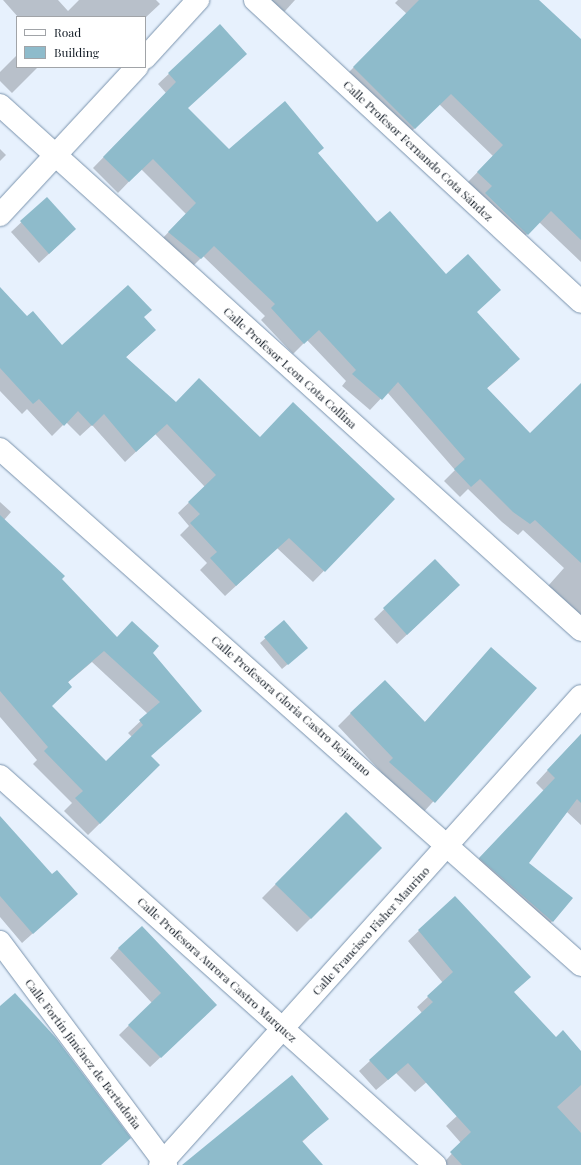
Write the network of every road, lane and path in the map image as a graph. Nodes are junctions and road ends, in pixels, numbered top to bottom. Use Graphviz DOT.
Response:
graph roads {
  1 [pos="198,0"];
  2 [pos="255,0"];
  3 [pos="146,57"];
  4 [pos="136,68"];
  5 [pos="0,105"];
  6 [pos="55,156"];
  7 [pos="0,215"];
  8 [pos="581,302"];
  9 [pos="0,449"];
  10 [pos="581,630"];
  11 [pos="581,696"];
  12 [pos="0,776"];
  13 [pos="448,844"];
  14 [pos="2,949"];
  15 [pos="581,965"];
  16 [pos="283,1029"];
  17 [pos="163,1164"];
  18 [pos="435,1165"];
  1 -- 3 [label="street"];
  2 -- 8 [label="street, Calle Profesor Fernando Cota Sández"];
  4 -- 6 [label="street"];
  5 -- 6 [label="street, Calle Profesor Leon Cota Collina"];
  6 -- 7 [label="street"];
  6 -- 10 [label="street, Calle Profesor Leon Cota Collina"];
  9 -- 13 [label="street, Calle Profesora Gloria Castro Bejarano"];
  11 -- 13 [label="street, Calle Francisco Fisher Maurino"];
  12 -- 16 [label="street, Calle Profesora Aurora Castro Marquez"];
  13 -- 15 [label="street, Calle Profesora Gloria Castro Bejarano"];
  13 -- 16 [label="street, Calle Francisco Fisher Maurino"];
  14 -- 17 [label="street, Calle Fortín Jiménez de Bertadoña"];
  16 -- 17 [label="street, Calle Francisco Fisher Maurino"];
  16 -- 18 [label="street, Calle Profesora Aurora Castro Marquez"];
}
